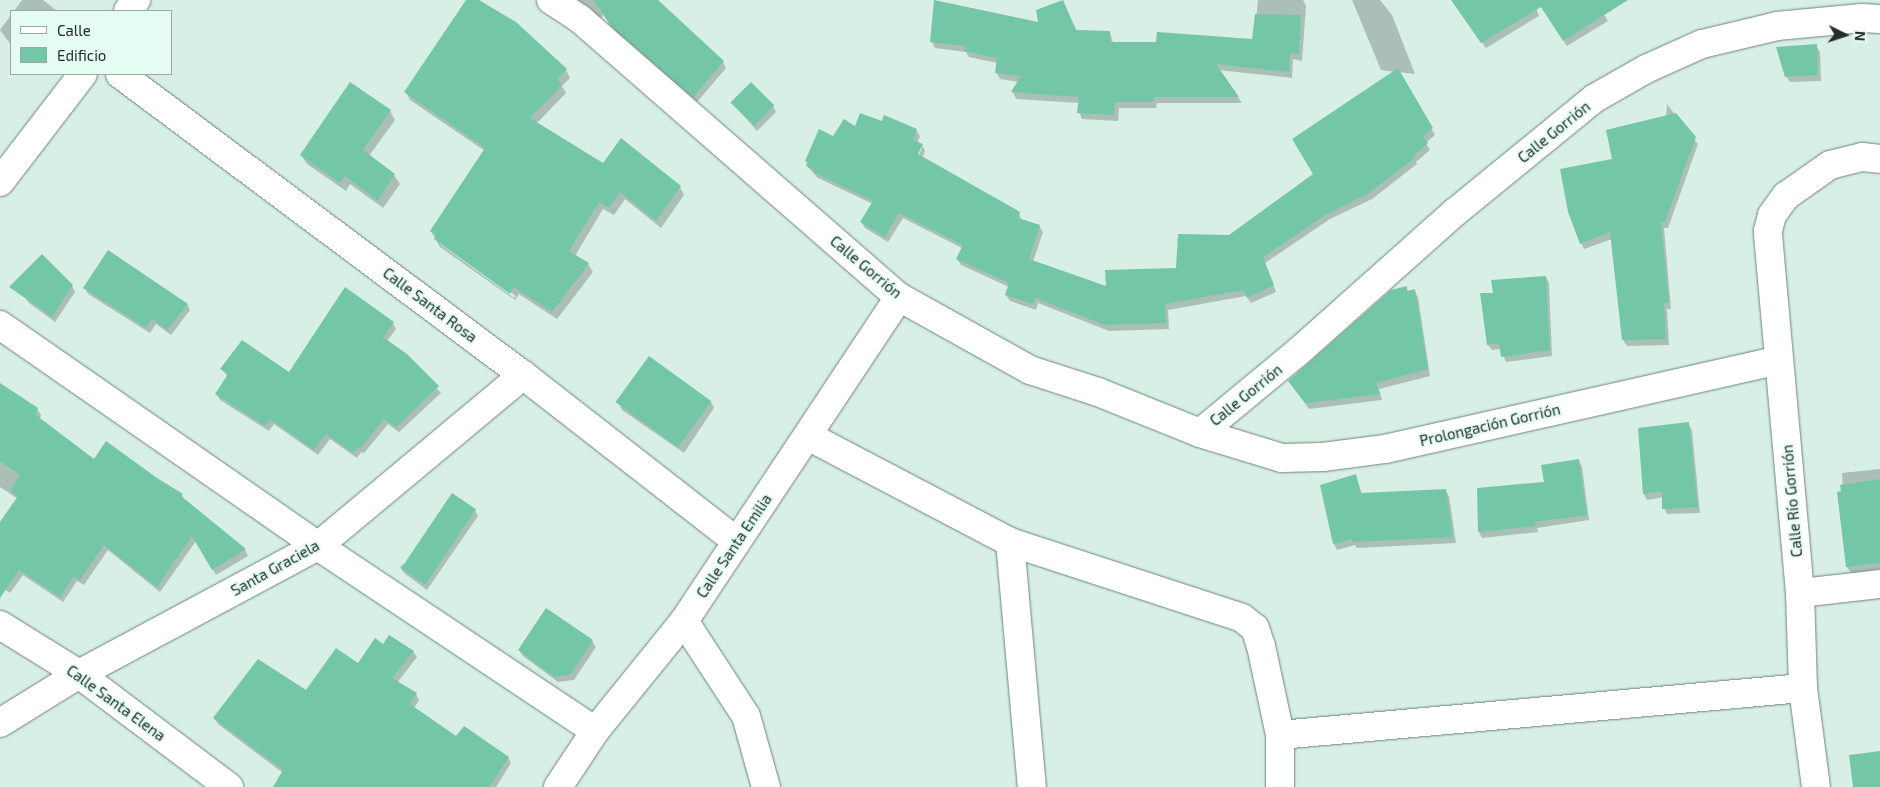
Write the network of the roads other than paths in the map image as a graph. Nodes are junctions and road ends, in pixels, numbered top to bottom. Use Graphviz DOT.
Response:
graph roads {
  1 [pos="551,0"];
  2 [pos="1880,19"];
  3 [pos="82,75"];
  4 [pos="121,75"];
  5 [pos="1880,159"];
  6 [pos="0,182"];
  7 [pos="899,297"];
  8 [pos="0,325"];
  9 [pos="1779,360"];
  10 [pos="523,375"];
  11 [pos="1200,433"];
  12 [pos="808,436"];
  13 [pos="736,542"];
  14 [pos="1010,542"];
  15 [pos="318,546"];
  16 [pos="1880,584"];
  17 [pos="1800,593"];
  18 [pos="684,622"];
  19 [pos="0,625"];
  20 [pos="79,674"];
  21 [pos="1803,688"];
  22 [pos="0,724"];
  23 [pos="595,731"];
  24 [pos="1280,735"];
  25 [pos="229,787"];
  26 [pos="558,787"];
  27 [pos="766,787"];
  28 [pos="1032,787"];
  29 [pos="1280,787"];
  30 [pos="1816,787"];
  1 -- 7 [label="street, Calle Gorrión"];
  2 -- 11 [label="street, Calle Gorrión"];
  3 -- 6 [label="street"];
  4 -- 10 [label="street, Calle Santa Rosa"];
  5 -- 9 [label="street, Calle Río Gorrión"];
  7 -- 11 [label="street, Calle Gorrión"];
  7 -- 12 [label="street, Calle Santa Emilia"];
  8 -- 15 [label="street"];
  9 -- 11 [label="street, Prolongación Gorrión"];
  9 -- 17 [label="street, Calle Río Gorrión"];
  10 -- 13 [label="street, Calle Santa Rosa"];
  10 -- 15 [label="street, Santa Graciela"];
  12 -- 13 [label="street, Calle Santa Emilia"];
  12 -- 14 [label="street"];
  13 -- 18 [label="street, Calle Santa Emilia"];
  14 -- 24 [label="street"];
  14 -- 28 [label="street"];
  15 -- 20 [label="street, Santa Graciela"];
  15 -- 23 [label="street"];
  16 -- 17 [label="street"];
  17 -- 21 [label="street, Calle Río Gorrión"];
  18 -- 23 [label="street, Calle Santa Emilia"];
  18 -- 27 [label="street"];
  19 -- 20 [label="street, Calle Santa Elena"];
  20 -- 22 [label="street, Santa Graciela"];
  20 -- 25 [label="street, Calle Santa Elena"];
  21 -- 24 [label="street"];
  21 -- 30 [label="street, Calle Río Gorrión"];
  23 -- 26 [label="street, Calle Santa Emilia"];
  24 -- 29 [label="street"];
}
